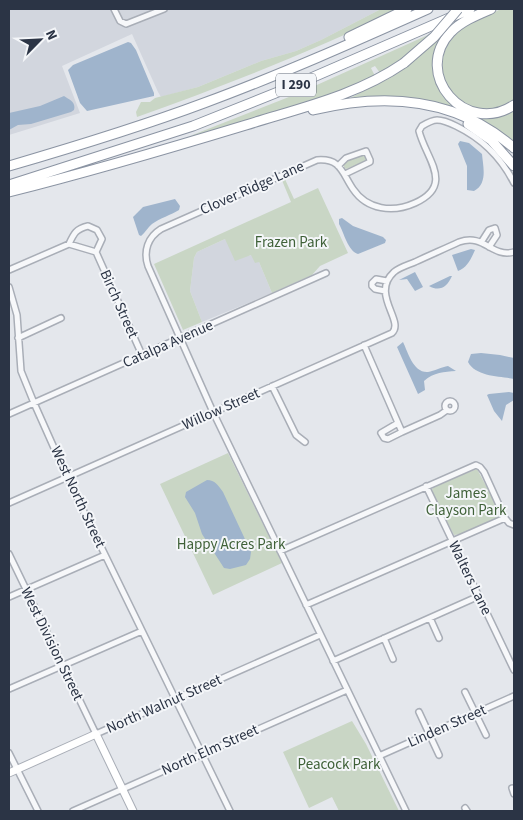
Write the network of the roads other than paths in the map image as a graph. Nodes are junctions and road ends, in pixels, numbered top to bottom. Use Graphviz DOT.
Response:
graph roads {
  1 [pos="114,9"];
  2 [pos="164,9"];
  3 [pos="407,9"];
  4 [pos="428,9"];
  5 [pos="458,9"];
  6 [pos="470,9"];
  7 [pos="491,9"];
  8 [pos="277,73"];
  9 [pos="392,100"];
  10 [pos="514,106"];
  11 [pos="228,130"];
  12 [pos="514,148"];
  13 [pos="9,166"];
  14 [pos="338,166"];
  15 [pos="514,166"];
  16 [pos="345,174"];
  17 [pos="514,184"];
  18 [pos="9,185"];
  19 [pos="9,192"];
  20 [pos="482,241"];
  21 [pos="69,244"];
  22 [pos="489,246"];
  23 [pos="96,252"];
  24 [pos="514,252"];
  25 [pos="9,270"];
  26 [pos="326,273"];
  27 [pos="387,282"];
  28 [pos="9,287"];
  29 [pos="385,291"];
  30 [pos="61,318"];
  31 [pos="18,338"];
  32 [pos="180,338"];
  33 [pos="364,345"];
  34 [pos="142,355"];
  35 [pos="272,386"];
  36 [pos="34,403"];
  37 [pos="447,410"];
  38 [pos="213,412"];
  39 [pos="9,414"];
  40 [pos="398,423"];
  41 [pos="402,432"];
  42 [pos="305,442"];
  43 [pos="67,477"];
  44 [pos="426,486"];
  45 [pos="9,503"];
  46 [pos="505,518"];
  47 [pos="514,525"];
  48 [pos="452,541"];
  49 [pos="280,551"];
  50 [pos="9,554"];
  51 [pos="105,555"];
  52 [pos="26,590"];
  53 [pos="479,596"];
  54 [pos="9,597"];
  55 [pos="306,605"];
  56 [pos="430,618"];
  57 [pos="142,631"];
  58 [pos="320,635"];
  59 [pos="384,638"];
  60 [pos="439,638"];
  61 [pos="333,660"];
  62 [pos="393,660"];
  63 [pos="63,665"];
  64 [pos="514,670"];
  65 [pos="9,689"];
  66 [pos="347,690"];
  67 [pos="465,692"];
  68 [pos="514,696"];
  69 [pos="175,699"];
  70 [pos="419,712"];
  71 [pos="475,714"];
  72 [pos="96,734"];
  73 [pos="429,734"];
  74 [pos="486,735"];
  75 [pos="9,753"];
  76 [pos="202,754"];
  77 [pos="439,755"];
  78 [pos="379,756"];
  79 [pos="17,769"];
  80 [pos="9,772"];
  81 [pos="512,788"];
  82 [pos="123,789"];
  83 [pos="514,794"];
  84 [pos="228,810"];
  85 [pos="38,811"];
  86 [pos="73,811"];
  87 [pos="133,811"];
  88 [pos="406,811"];
  1 -- 2 [label="street"];
  3 -- 8 [label="highway"];
  4 -- 8 [label="highway, I 290"];
  5 -- 11 [label="highway, bridge"];
  6 -- 18 [label="highway, I 290"];
  7 -- 10 [label="highway"];
  8 -- 13 [label="highway, I 290"];
  9 -- 11 [label="highway"];
  9 -- 12 [label="highway"];
  9 -- 15 [label="highway"];
  11 -- 19 [label="highway"];
  14 -- 16 [label="street"];
  14 -- 16 [label="street"];
  14 -- 32 [label="street, Clover Ridge Lane"];
  16 -- 17 [label="street"];
  20 -- 22 [label="street"];
  20 -- 22 [label="street, Willow Street"];
  20 -- 27 [label="street, Willow Street"];
  21 -- 23 [label="street, Birch Street"];
  21 -- 23 [label="street, Birch Street"];
  21 -- 25 [label="street"];
  22 -- 24 [label="street"];
  23 -- 34 [label="street, Birch Street"];
  26 -- 32 [label="street, Catalpa Avenue"];
  27 -- 29 [label="street, Willow Street"];
  27 -- 29 [label="street, Willow Street"];
  28 -- 31 [label="street, West North Street"];
  29 -- 33 [label="street, Willow Street"];
  30 -- 31 [label="street"];
  31 -- 36 [label="street, West North Street"];
  32 -- 34 [label="street, Catalpa Avenue"];
  32 -- 38 [label="street, Clover Ridge Lane"];
  33 -- 35 [label="street, Willow Street"];
  33 -- 40 [label="street"];
  34 -- 36 [label="street, Catalpa Avenue"];
  35 -- 38 [label="street, Willow Street"];
  35 -- 42 [label="street"];
  36 -- 39 [label="street, Catalpa Avenue"];
  36 -- 43 [label="street, West North Street"];
  37 -- 41 [label="street"];
  38 -- 43 [label="street, Willow Street"];
  38 -- 49 [label="street, Clover Ridge Lane"];
  40 -- 41 [label="street"];
  40 -- 41 [label="street"];
  43 -- 45 [label="street, Willow Street"];
  43 -- 51 [label="street, West North Street"];
  44 -- 46 [label="street"];
  44 -- 48 [label="street, Walters Lane"];
  44 -- 49 [label="street"];
  46 -- 47 [label="street"];
  46 -- 48 [label="street"];
  48 -- 53 [label="street, Walters Lane"];
  48 -- 55 [label="street"];
  49 -- 55 [label="street, Clover Ridge Lane"];
  50 -- 52 [label="street, West Division Street"];
  51 -- 52 [label="street"];
  51 -- 57 [label="street, West North Street"];
  52 -- 54 [label="street"];
  52 -- 63 [label="street, West Division Street"];
  53 -- 56 [label="street"];
  53 -- 64 [label="street, Walters Lane"];
  55 -- 58 [label="street, Clover Ridge Lane"];
  56 -- 59 [label="street"];
  56 -- 60 [label="street"];
  57 -- 63 [label="street"];
  57 -- 69 [label="street, West North Street"];
  58 -- 61 [label="street, Clover Ridge Lane"];
  58 -- 69 [label="street, North Walnut Street"];
  59 -- 61 [label="street"];
  59 -- 62 [label="street"];
  61 -- 66 [label="street, Clover Ridge Lane"];
  63 -- 65 [label="street"];
  63 -- 72 [label="street, West Division Street"];
  66 -- 76 [label="street, North Elm Street"];
  66 -- 78 [label="street, Clover Ridge Lane"];
  67 -- 71 [label="street"];
  68 -- 71 [label="street, Linden Street"];
  69 -- 72 [label="street, North Walnut Street"];
  69 -- 76 [label="street, West North Street"];
  70 -- 73 [label="street"];
  71 -- 73 [label="street, Linden Street"];
  71 -- 74 [label="street"];
  72 -- 79 [label="street, North Walnut Street"];
  72 -- 82 [label="street"];
  73 -- 77 [label="street"];
  73 -- 78 [label="street, Linden Street"];
  75 -- 79 [label="street"];
  76 -- 82 [label="street, North Elm Street"];
  76 -- 84 [label="street, West North Street"];
  78 -- 88 [label="street, Clover Ridge Lane"];
  79 -- 80 [label="street, North Walnut Street"];
  79 -- 85 [label="street"];
  81 -- 83 [label="street"];
  82 -- 86 [label="street, North Elm Street"];
  82 -- 87 [label="street"];
}
